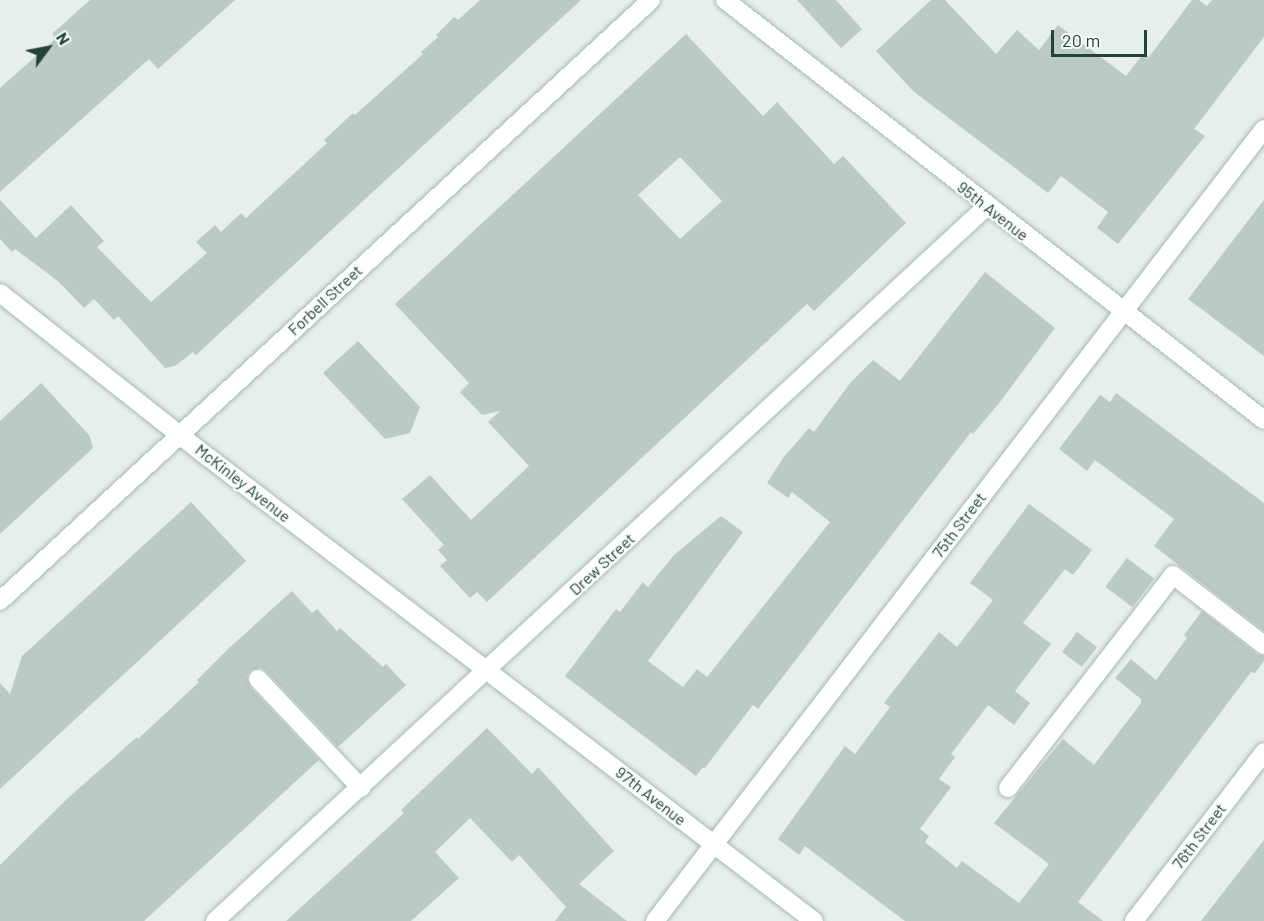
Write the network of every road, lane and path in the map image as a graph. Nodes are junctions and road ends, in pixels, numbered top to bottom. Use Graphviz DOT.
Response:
graph roads {
  1 [pos="651,0"];
  2 [pos="725,0"];
  3 [pos="1264,129"];
  4 [pos="987,206"];
  5 [pos="0,293"];
  6 [pos="1122,311"];
  7 [pos="1264,420"];
  8 [pos="180,435"];
  9 [pos="0,601"];
  10 [pos="1264,645"];
  11 [pos="487,671"];
  12 [pos="258,678"];
  13 [pos="1264,752"];
  14 [pos="361,788"];
  15 [pos="1008,788"];
  16 [pos="714,844"];
  17 [pos="215,921"];
  18 [pos="655,921"];
  19 [pos="814,921"];
  20 [pos="1134,921"];
  1 -- 8 [label="street, Forbell Street"];
  2 -- 4 [label="street, 95th Avenue"];
  3 -- 6 [label="street, 75th Street"];
  4 -- 6 [label="street, 95th Avenue"];
  4 -- 11 [label="street, Drew Street"];
  5 -- 8 [label="street, McKinley Avenue"];
  6 -- 7 [label="street, 95th Avenue"];
  6 -- 16 [label="street, 75th Street"];
  8 -- 9 [label="street, Forbell Street"];
  8 -- 11 [label="street, McKinley Avenue"];
  10 -- 15 [label="street"];
  11 -- 14 [label="street, Drew Street"];
  11 -- 16 [label="street, 97th Avenue"];
  12 -- 14 [label="street"];
  13 -- 20 [label="street, 76th Street"];
  14 -- 17 [label="street, Drew Street"];
  16 -- 18 [label="street, 75th Street"];
  16 -- 19 [label="street, 97th Avenue"];
}
